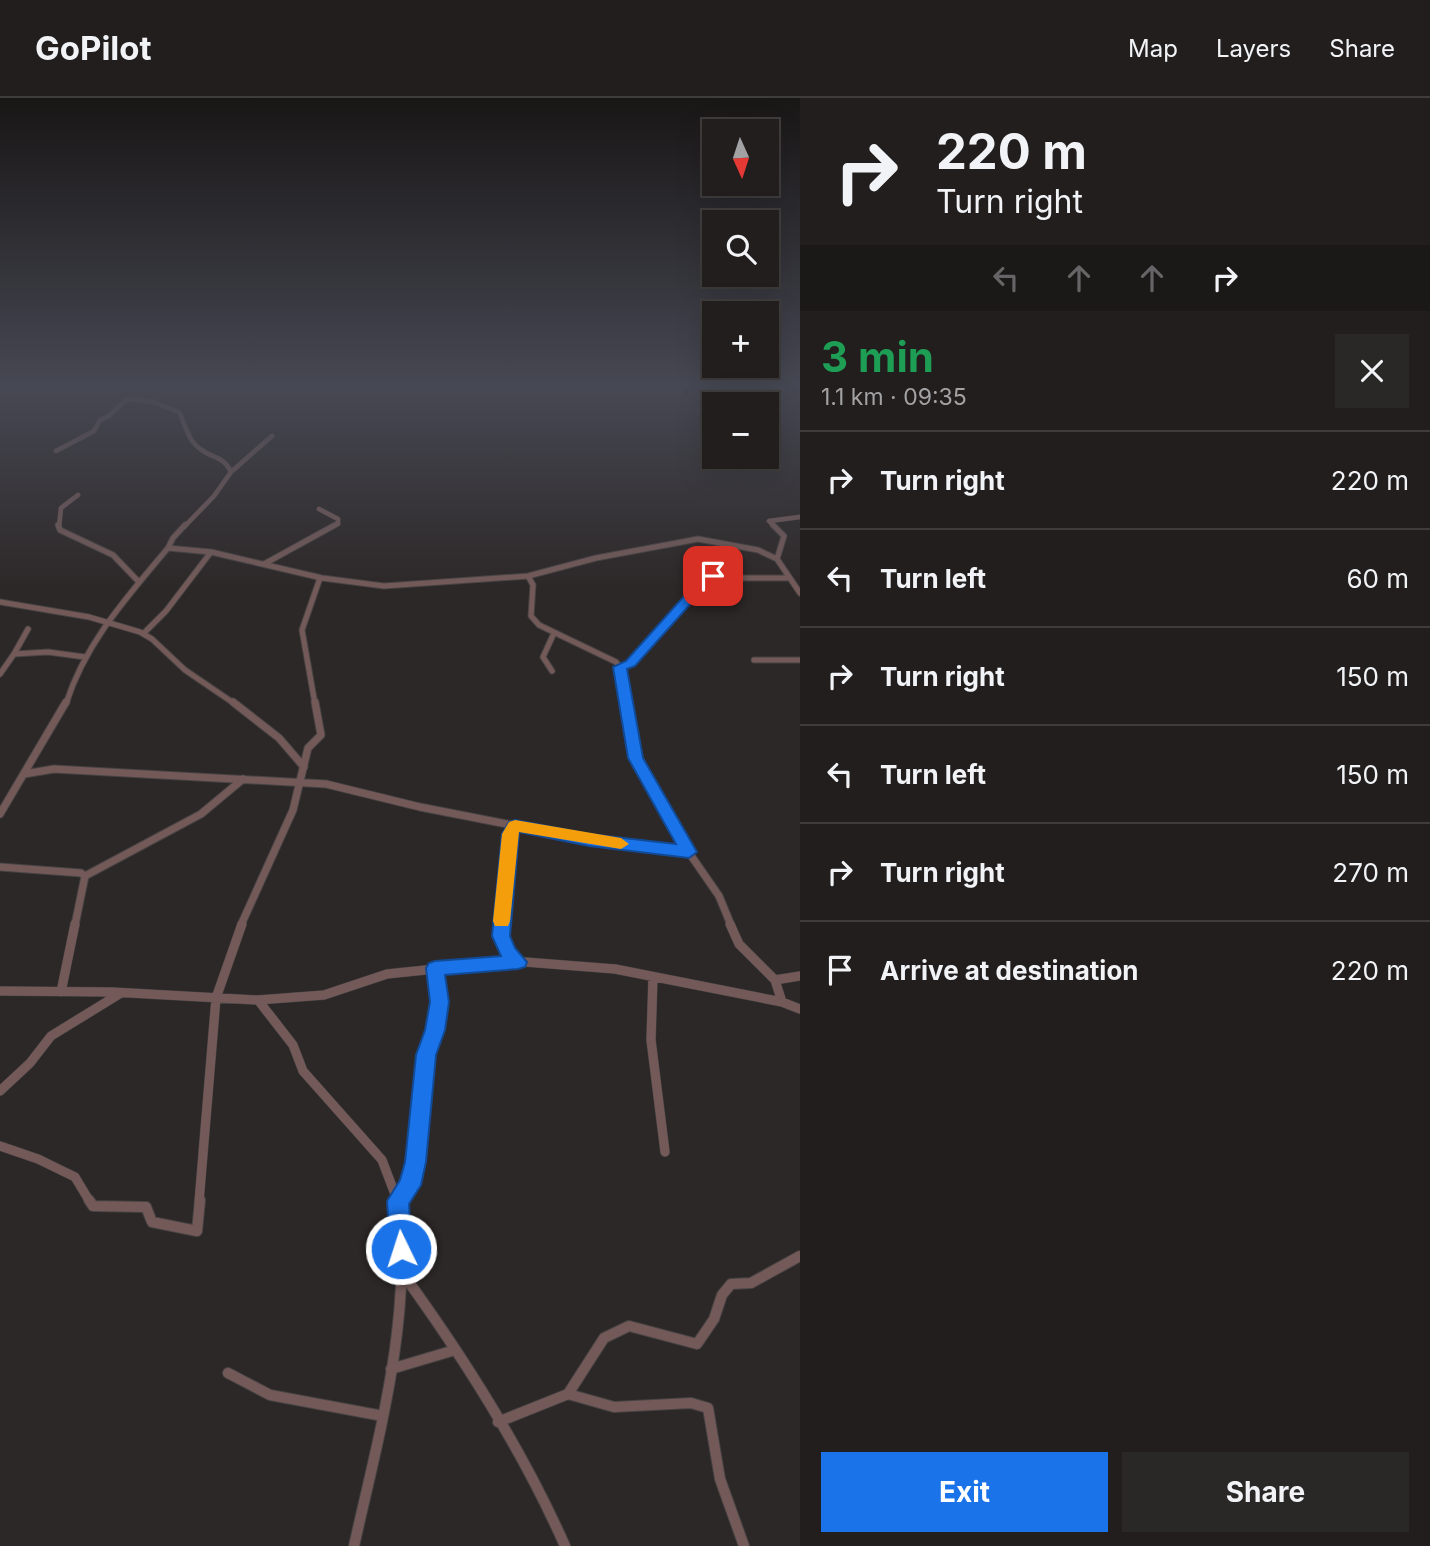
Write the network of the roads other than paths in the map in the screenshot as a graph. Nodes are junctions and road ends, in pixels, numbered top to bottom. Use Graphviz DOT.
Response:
graph roads {
  1 [pos="212,453"];
  2 [pos="253,453"];
  3 [pos="231,472"];
  4 [pos="78,495"];
  5 [pos="319,509"];
  6 [pos="800,517"];
  7 [pos="168,548"];
  8 [pos="211,552"];
  9 [pos="777,559"];
  10 [pos="264,565"];
  11 [pos="528,576"];
  12 [pos="320,578"];
  13 [pos="787,578"];
  14 [pos="139,582"];
  15 [pos="800,593"];
  16 [pos="0,602"];
  17 [pos="107,621"];
  18 [pos="28,629"];
  19 [pos="144,633"];
  20 [pos="554,633"];
  21 [pos="13,654"];
  22 [pos="85,656"];
  23 [pos="754,660"];
  24 [pos="800,660"];
  25 [pos="620,667"];
  26 [pos="552,671"];
  27 [pos="0,674"];
  28 [pos="304,768"];
  29 [pos="24,774"];
  30 [pos="243,779"];
  31 [pos="302,781"];
  32 [pos="4,802"];
  33 [pos="0,814"];
  34 [pos="515,825"];
  35 [pos="689,852"];
  36 [pos="0,867"];
  37 [pos="85,876"];
  38 [pos="518,962"];
  39 [pos="435,968"];
  40 [pos="800,976"];
  41 [pos="653,977"];
  42 [pos="775,980"];
  43 [pos="0,991"];
  44 [pos="61,992"];
  45 [pos="121,992"];
  46 [pos="216,998"];
  47 [pos="258,1000"];
  48 [pos="782,1002"];
  49 [pos="800,1009"];
  50 [pos="0,1091"];
  51 [pos="0,1146"];
  52 [pos="665,1152"];
  53 [pos="398,1201"];
  54 [pos="800,1256"];
  55 [pos="403,1274"];
  56 [pos="454,1349"];
  57 [pos="391,1369"];
  58 [pos="228,1373"];
  59 [pos="568,1394"];
  60 [pos="383,1416"];
  61 [pos="498,1422"];
  62 [pos="354,1546"];
  63 [pos="565,1546"];
  64 [pos="744,1546"];
  1 -- 3 [label="street"];
  2 -- 3 [label="street"];
  3 -- 7 [label="street"];
  4 -- 14 [label="street"];
  5 -- 10 [label="street"];
  6 -- 9 [label="street"];
  7 -- 8 [label="street"];
  7 -- 14 [label="street"];
  8 -- 10 [label="street"];
  8 -- 19 [label="street"];
  9 -- 11 [label="street"];
  9 -- 13 [label="street"];
  10 -- 12 [label="street"];
  11 -- 12 [label="street"];
  11 -- 20 [label="street"];
  12 -- 28 [label="street"];
  13 -- 15 [label="street"];
  13 -- 25 [label="street"];
  14 -- 17 [label="street"];
  16 -- 17 [label="street"];
  17 -- 19 [label="street"];
  17 -- 22 [label="street"];
  18 -- 21 [label="street"];
  19 -- 28 [label="street"];
  20 -- 25 [label="street"];
  20 -- 26 [label="street"];
  21 -- 22 [label="street"];
  21 -- 27 [label="street"];
  22 -- 29 [label="street"];
  23 -- 24 [label="street"];
  25 -- 35 [label="street"];
  28 -- 31 [label="street"];
  29 -- 30 [label="street"];
  29 -- 32 [label="street"];
  30 -- 31 [label="street"];
  30 -- 37 [label="street"];
  31 -- 34 [label="street"];
  31 -- 46 [label="street"];
  32 -- 33 [label="street"];
  34 -- 35 [label="street"];
  34 -- 38 [label="street"];
  35 -- 42 [label="street"];
  36 -- 37 [label="street"];
  37 -- 44 [label="street"];
  38 -- 39 [label="street"];
  38 -- 41 [label="street"];
  39 -- 47 [label="street"];
  39 -- 53 [label="street"];
  40 -- 42 [label="street"];
  41 -- 48 [label="street"];
  41 -- 52 [label="street"];
  42 -- 48 [label="street"];
  43 -- 44 [label="street"];
  44 -- 45 [label="street"];
  45 -- 46 [label="street"];
  45 -- 50 [label="street"];
  46 -- 47 [label="street"];
  46 -- 51 [label="street"];
  47 -- 53 [label="street"];
  48 -- 49 [label="street"];
  53 -- 55 [label="street"];
  54 -- 59 [label="street"];
  55 -- 56 [label="street"];
  55 -- 57 [label="street"];
  56 -- 57 [label="street"];
  56 -- 61 [label="street"];
  57 -- 60 [label="street"];
  58 -- 60 [label="street"];
  59 -- 61 [label="street"];
  59 -- 64 [label="street"];
  60 -- 62 [label="street"];
  61 -- 63 [label="street"];
}
